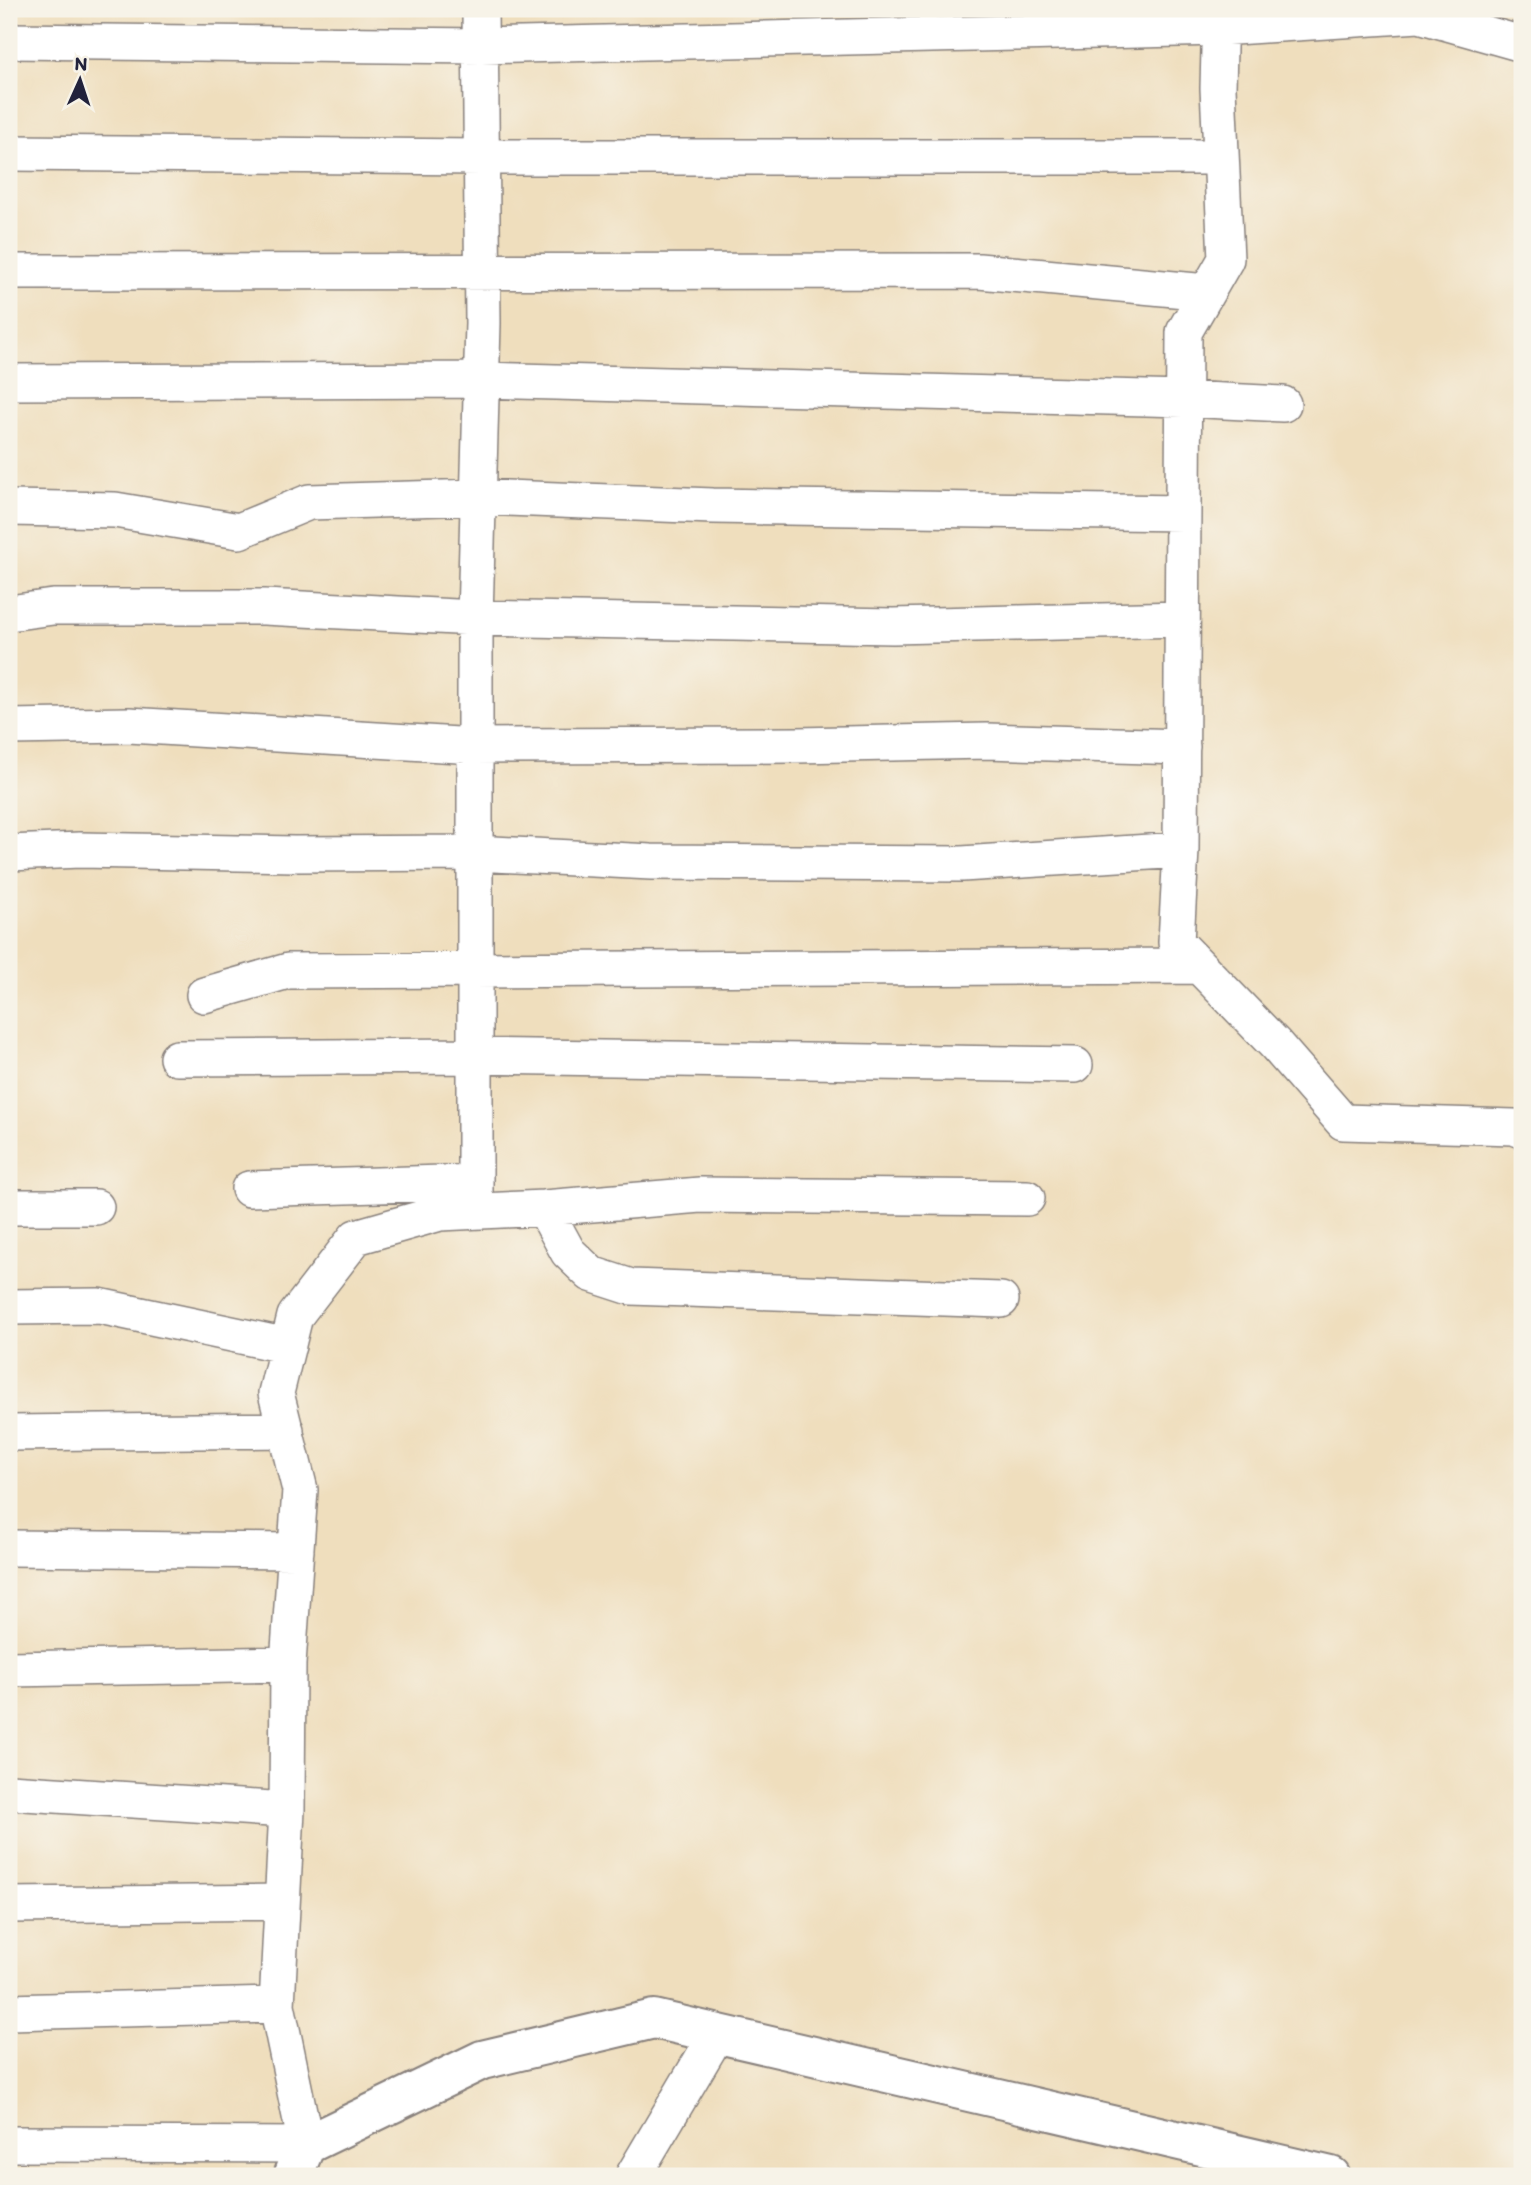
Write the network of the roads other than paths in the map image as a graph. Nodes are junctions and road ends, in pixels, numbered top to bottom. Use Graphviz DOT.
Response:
graph roads {
  1 [pos="480,9"];
  2 [pos="1357,14"];
  3 [pos="1219,18"];
  4 [pos="9,41"];
  5 [pos="1522,44"];
  6 [pos="481,46"];
  7 [pos="9,153"];
  8 [pos="481,157"];
  9 [pos="1221,157"];
  10 [pos="9,272"];
  11 [pos="482,273"];
  12 [pos="1207,292"];
  13 [pos="481,380"];
  14 [pos="9,382"];
  15 [pos="1183,399"];
  16 [pos="1283,404"];
  17 [pos="478,497"];
  18 [pos="9,508"];
  19 [pos="1183,513"];
  20 [pos="9,613"];
  21 [pos="475,618"];
  22 [pos="1182,619"];
  23 [pos="9,727"];
  24 [pos="475,746"];
  25 [pos="1182,747"];
  26 [pos="1181,850"];
  27 [pos="9,853"];
  28 [pos="474,853"];
  29 [pos="1199,966"];
  30 [pos="474,970"];
  31 [pos="204,995"];
  32 [pos="475,1056"];
  33 [pos="177,1058"];
  34 [pos="1075,1065"];
  35 [pos="1522,1130"];
  36 [pos="249,1189"];
  37 [pos="475,1197"];
  38 [pos="1027,1198"];
  39 [pos="9,1207"];
  40 [pos="96,1207"];
  41 [pos="544,1208"];
  42 [pos="1000,1300"];
  43 [pos="9,1307"];
  44 [pos="288,1346"];
  45 [pos="286,1430"];
  46 [pos="9,1433"];
  47 [pos="9,1548"];
  48 [pos="296,1551"];
  49 [pos="288,1664"];
  50 [pos="9,1669"];
  51 [pos="9,1792"];
  52 [pos="287,1810"];
  53 [pos="282,1902"];
  54 [pos="9,1905"];
  55 [pos="277,2004"];
  56 [pos="9,2012"];
  57 [pos="717,2034"];
  58 [pos="9,2144"];
  59 [pos="300,2161"];
  60 [pos="633,2176"];
  61 [pos="1331,2176"];
  1 -- 6 [label="street"];
  2 -- 3 [label="street"];
  2 -- 5 [label="street"];
  3 -- 6 [label="street"];
  3 -- 9 [label="street"];
  4 -- 6 [label="street"];
  6 -- 8 [label="street"];
  7 -- 8 [label="street"];
  8 -- 9 [label="street"];
  8 -- 11 [label="street"];
  9 -- 12 [label="street"];
  10 -- 11 [label="street"];
  11 -- 12 [label="street"];
  11 -- 13 [label="street"];
  12 -- 15 [label="street"];
  13 -- 14 [label="street"];
  13 -- 15 [label="street"];
  13 -- 17 [label="street"];
  15 -- 16 [label="street"];
  15 -- 19 [label="street"];
  17 -- 18 [label="street"];
  17 -- 19 [label="street"];
  17 -- 21 [label="street"];
  19 -- 22 [label="street"];
  20 -- 21 [label="street"];
  21 -- 22 [label="street"];
  21 -- 24 [label="street"];
  22 -- 25 [label="street"];
  23 -- 24 [label="street"];
  24 -- 25 [label="street"];
  24 -- 28 [label="street"];
  25 -- 26 [label="street"];
  26 -- 28 [label="street"];
  26 -- 29 [label="street"];
  27 -- 28 [label="street"];
  28 -- 30 [label="street"];
  29 -- 30 [label="street"];
  29 -- 35 [label="street"];
  30 -- 31 [label="street"];
  30 -- 32 [label="street"];
  32 -- 33 [label="street"];
  32 -- 34 [label="street"];
  32 -- 37 [label="street"];
  36 -- 37 [label="street"];
  37 -- 41 [label="street"];
  37 -- 44 [label="street"];
  38 -- 41 [label="street"];
  39 -- 40 [label="street"];
  41 -- 42 [label="street"];
  43 -- 44 [label="street"];
  44 -- 45 [label="street"];
  45 -- 46 [label="street"];
  45 -- 48 [label="street"];
  47 -- 48 [label="street"];
  48 -- 49 [label="street"];
  49 -- 50 [label="street"];
  49 -- 52 [label="street"];
  51 -- 52 [label="street"];
  52 -- 53 [label="street"];
  53 -- 54 [label="street"];
  53 -- 55 [label="street"];
  55 -- 56 [label="street"];
  55 -- 59 [label="street"];
  57 -- 59 [label="street"];
  57 -- 60 [label="street"];
  57 -- 61 [label="street"];
  58 -- 59 [label="street"];
}
